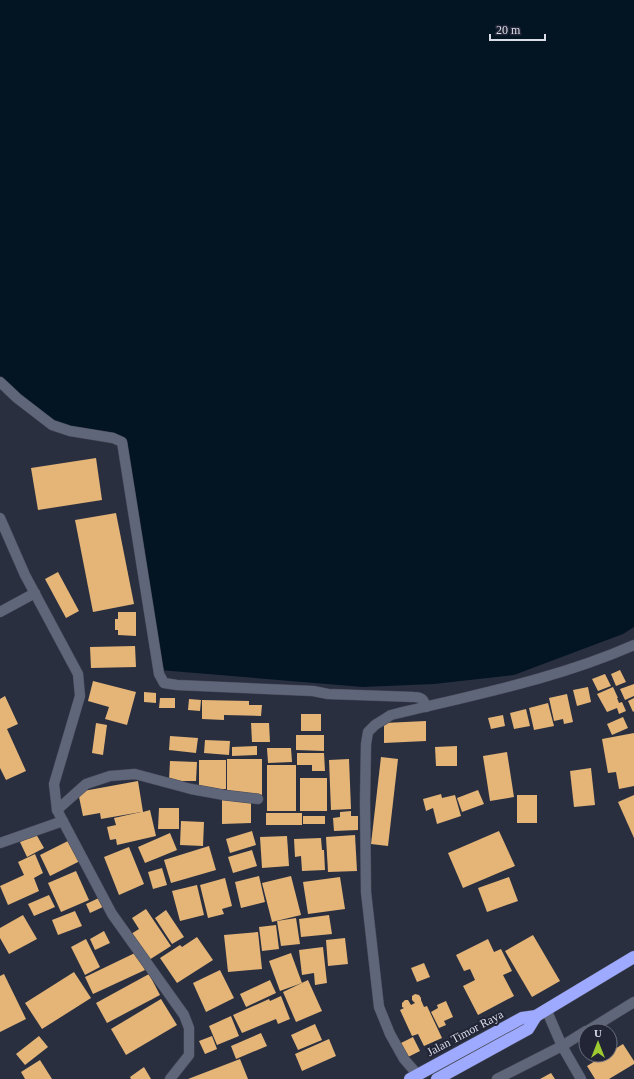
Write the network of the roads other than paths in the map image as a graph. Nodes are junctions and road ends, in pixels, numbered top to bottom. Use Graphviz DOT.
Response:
graph roads {
  1 [pos="0,382"];
  2 [pos="0,518"];
  3 [pos="35,593"];
  4 [pos="0,612"];
  5 [pos="634,645"];
  6 [pos="426,707"];
  7 [pos="258,799"];
  8 [pos="57,810"];
  9 [pos="63,822"];
  10 [pos="0,843"];
  11 [pos="634,957"];
  12 [pos="634,1002"];
  13 [pos="546,1009"];
  14 [pos="536,1016"];
  15 [pos="599,1023"];
  16 [pos="578,1036"];
  17 [pos="562,1046"];
  18 [pos="414,1077"];
  19 [pos="170,1079"];
  20 [pos="437,1079"];
  21 [pos="497,1079"];
  22 [pos="581,1079"];
  1 -- 6 [label="street"];
  2 -- 3 [label="street"];
  3 -- 4 [label="street"];
  3 -- 8 [label="street"];
  5 -- 6 [label="street"];
  6 -- 18 [label="street"];
  7 -- 8 [label="street"];
  8 -- 9 [label="street"];
  9 -- 10 [label="street"];
  9 -- 19 [label="street"];
  11 -- 13 [label="highway, Jalan Timor Raya"];
  12 -- 15 [label="street"];
  13 -- 14 [label="highway, Jalan Timor Raya"];
  13 -- 17 [label="street"];
  14 -- 18 [label="highway, Jalan Timor Raya"];
  14 -- 20 [label="highway, Jalan Timor Raya"];
  16 -- 17 [label="street"];
  17 -- 21 [label="street"];
  17 -- 22 [label="street"];
}
